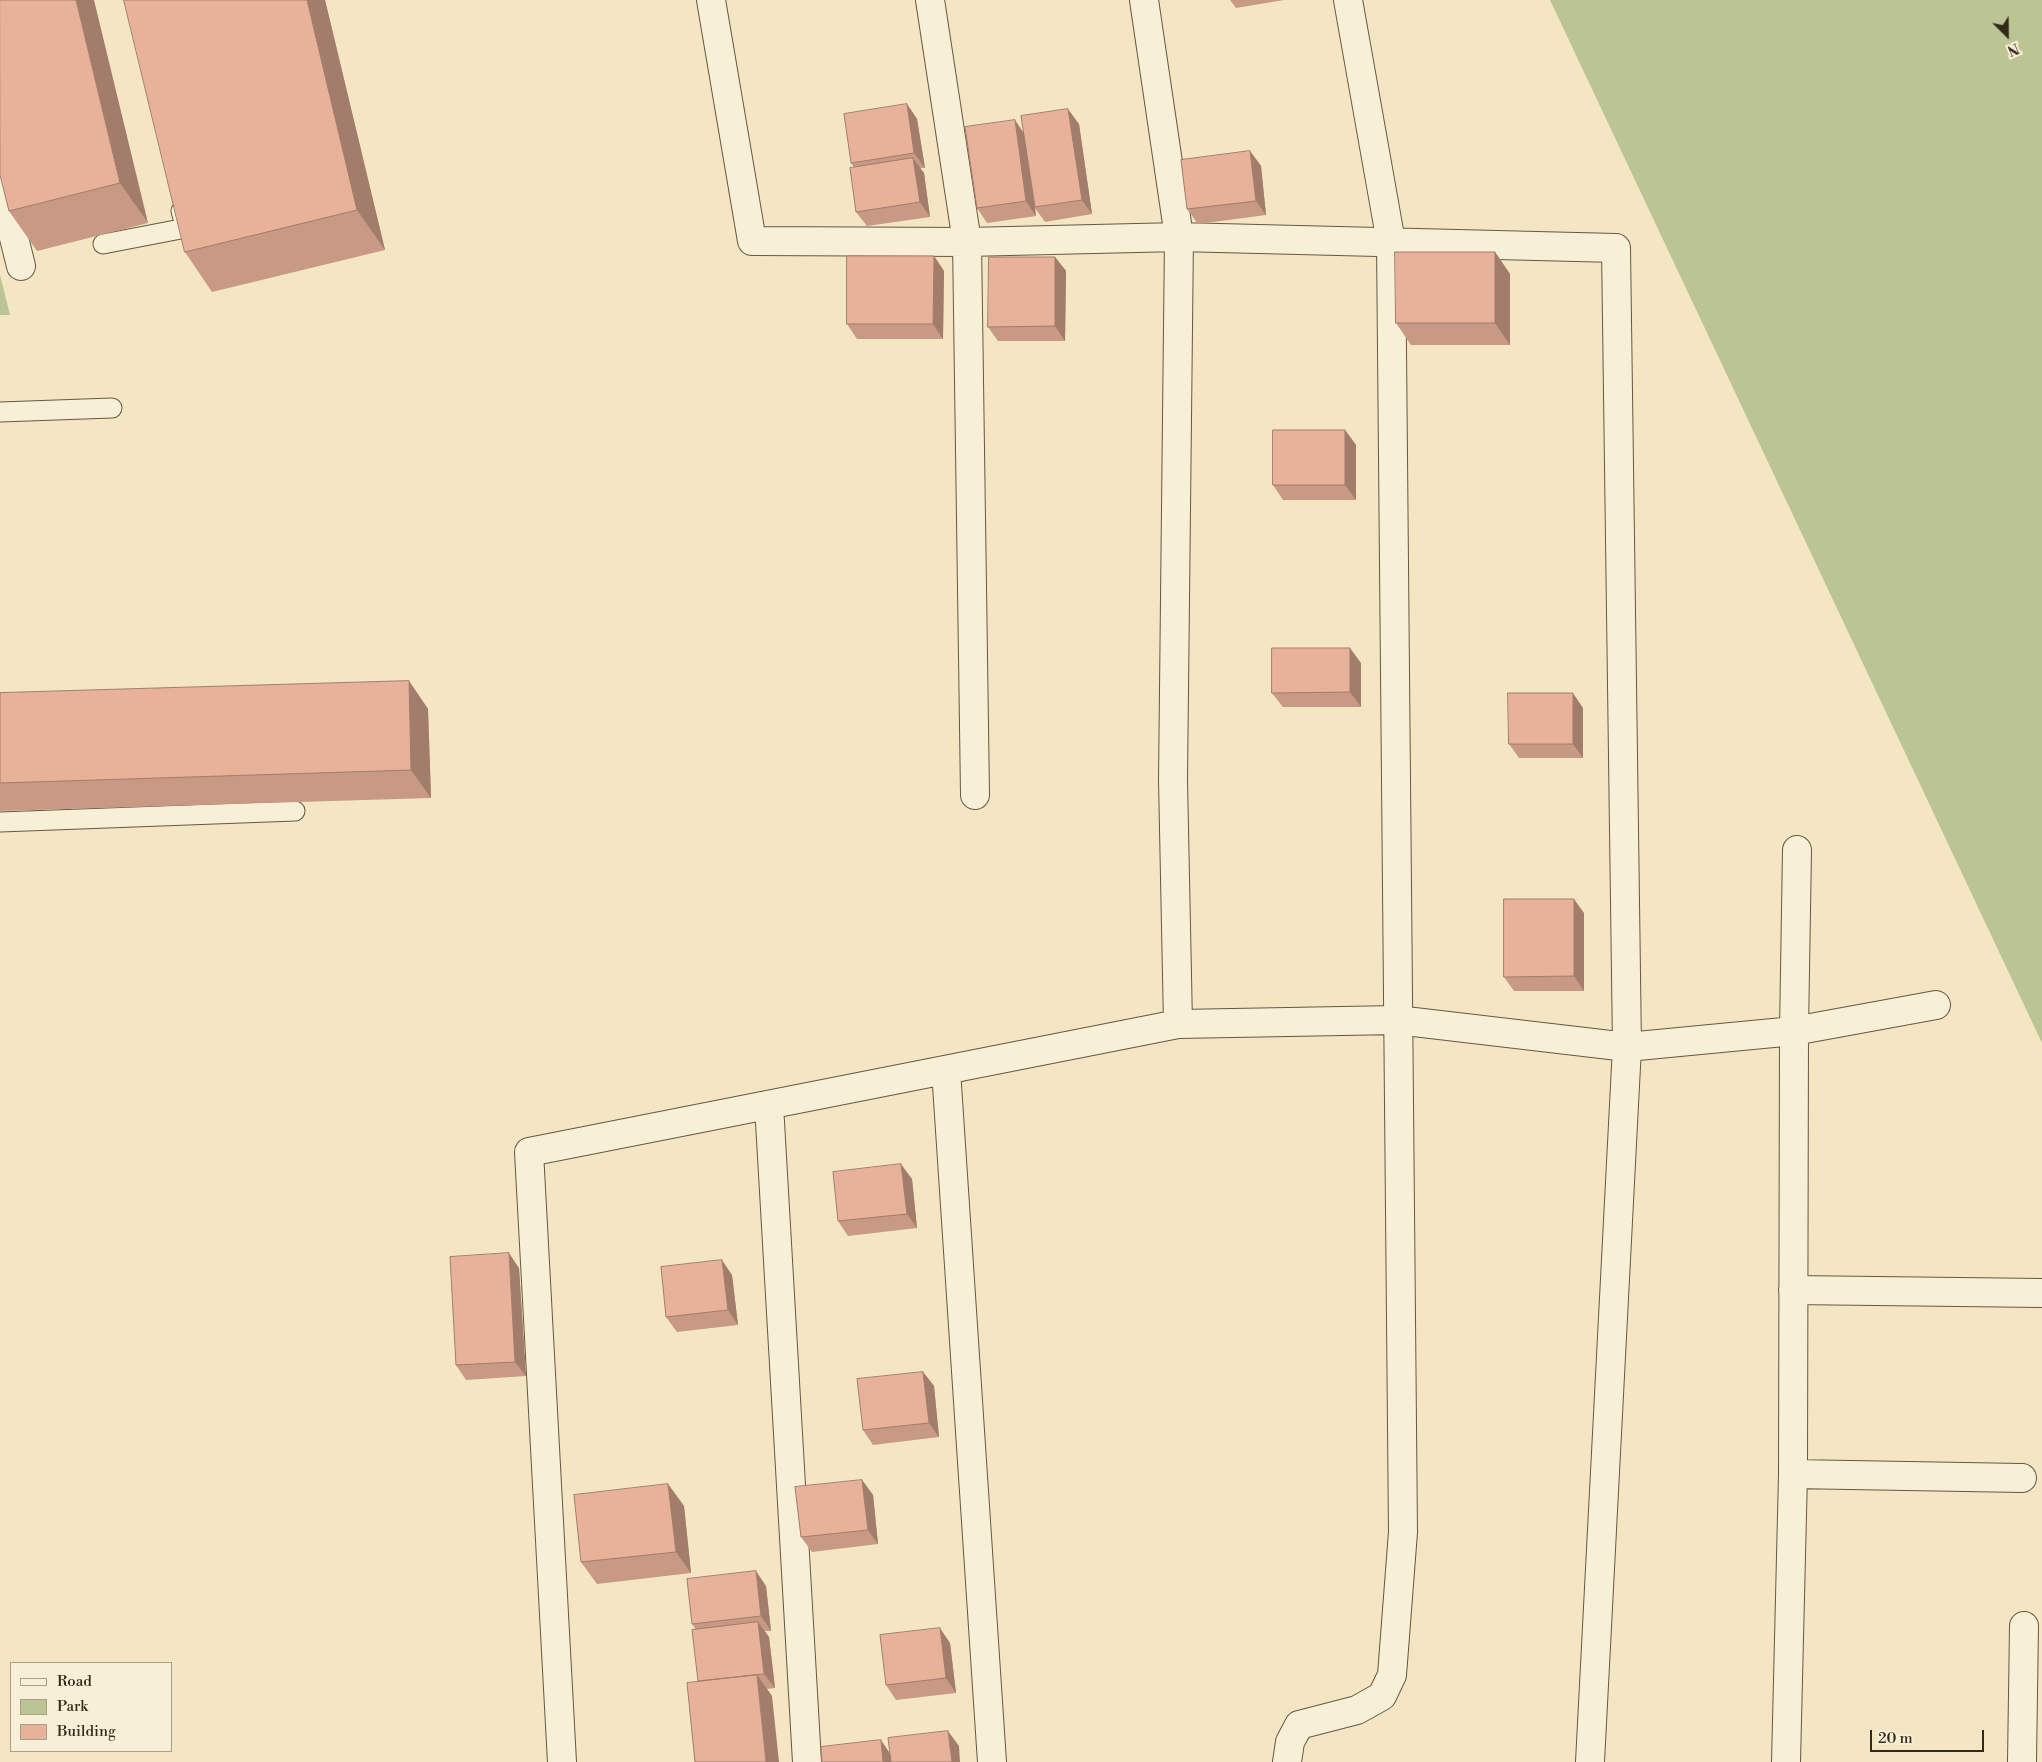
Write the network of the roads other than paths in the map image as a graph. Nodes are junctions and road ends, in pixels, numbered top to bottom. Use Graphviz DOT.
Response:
graph roads {
  1 [pos="711,0"];
  2 [pos="930,0"];
  3 [pos="1144,0"];
  4 [pos="1348,0"];
  5 [pos="0,182"];
  6 [pos="177,190"];
  7 [pos="1179,237"];
  8 [pos="967,242"];
  9 [pos="1391,242"];
  10 [pos="103,244"];
  11 [pos="21,266"];
  12 [pos="112,408"];
  13 [pos="0,412"];
  14 [pos="975,795"];
  15 [pos="295,811"];
  16 [pos="0,822"];
  17 [pos="1797,850"];
  18 [pos="1936,1005"];
  19 [pos="1397,1020"];
  20 [pos="1178,1024"];
  21 [pos="1794,1031"];
  22 [pos="1627,1047"];
  23 [pos="946,1070"];
  24 [pos="769,1105"];
  25 [pos="1793,1290"];
  26 [pos="2042,1293"];
  27 [pos="1793,1474"];
  28 [pos="2022,1478"];
  29 [pos="2024,1626"];
  30 [pos="562,1762"];
  31 [pos="807,1762"];
  32 [pos="992,1762"];
  33 [pos="1287,1762"];
  34 [pos="1590,1762"];
  35 [pos="1786,1762"];
  36 [pos="2022,1762"];
  1 -- 8 [label="street"];
  2 -- 8 [label="street"];
  3 -- 7 [label="street"];
  4 -- 9 [label="street"];
  5 -- 11 [label="street"];
  6 -- 10 [label="lane"];
  7 -- 8 [label="street"];
  7 -- 9 [label="street"];
  7 -- 20 [label="street"];
  8 -- 14 [label="street"];
  9 -- 19 [label="street"];
  9 -- 22 [label="street"];
  12 -- 13 [label="lane"];
  15 -- 16 [label="lane"];
  17 -- 21 [label="street"];
  18 -- 21 [label="street"];
  19 -- 20 [label="street"];
  19 -- 22 [label="street"];
  19 -- 33 [label="street"];
  20 -- 23 [label="street"];
  21 -- 22 [label="street"];
  21 -- 25 [label="street"];
  22 -- 34 [label="street"];
  23 -- 24 [label="street"];
  23 -- 32 [label="street"];
  24 -- 30 [label="street"];
  24 -- 31 [label="street"];
  25 -- 26 [label="street"];
  25 -- 27 [label="street"];
  27 -- 28 [label="street"];
  27 -- 35 [label="street"];
  29 -- 36 [label="street"];
}
